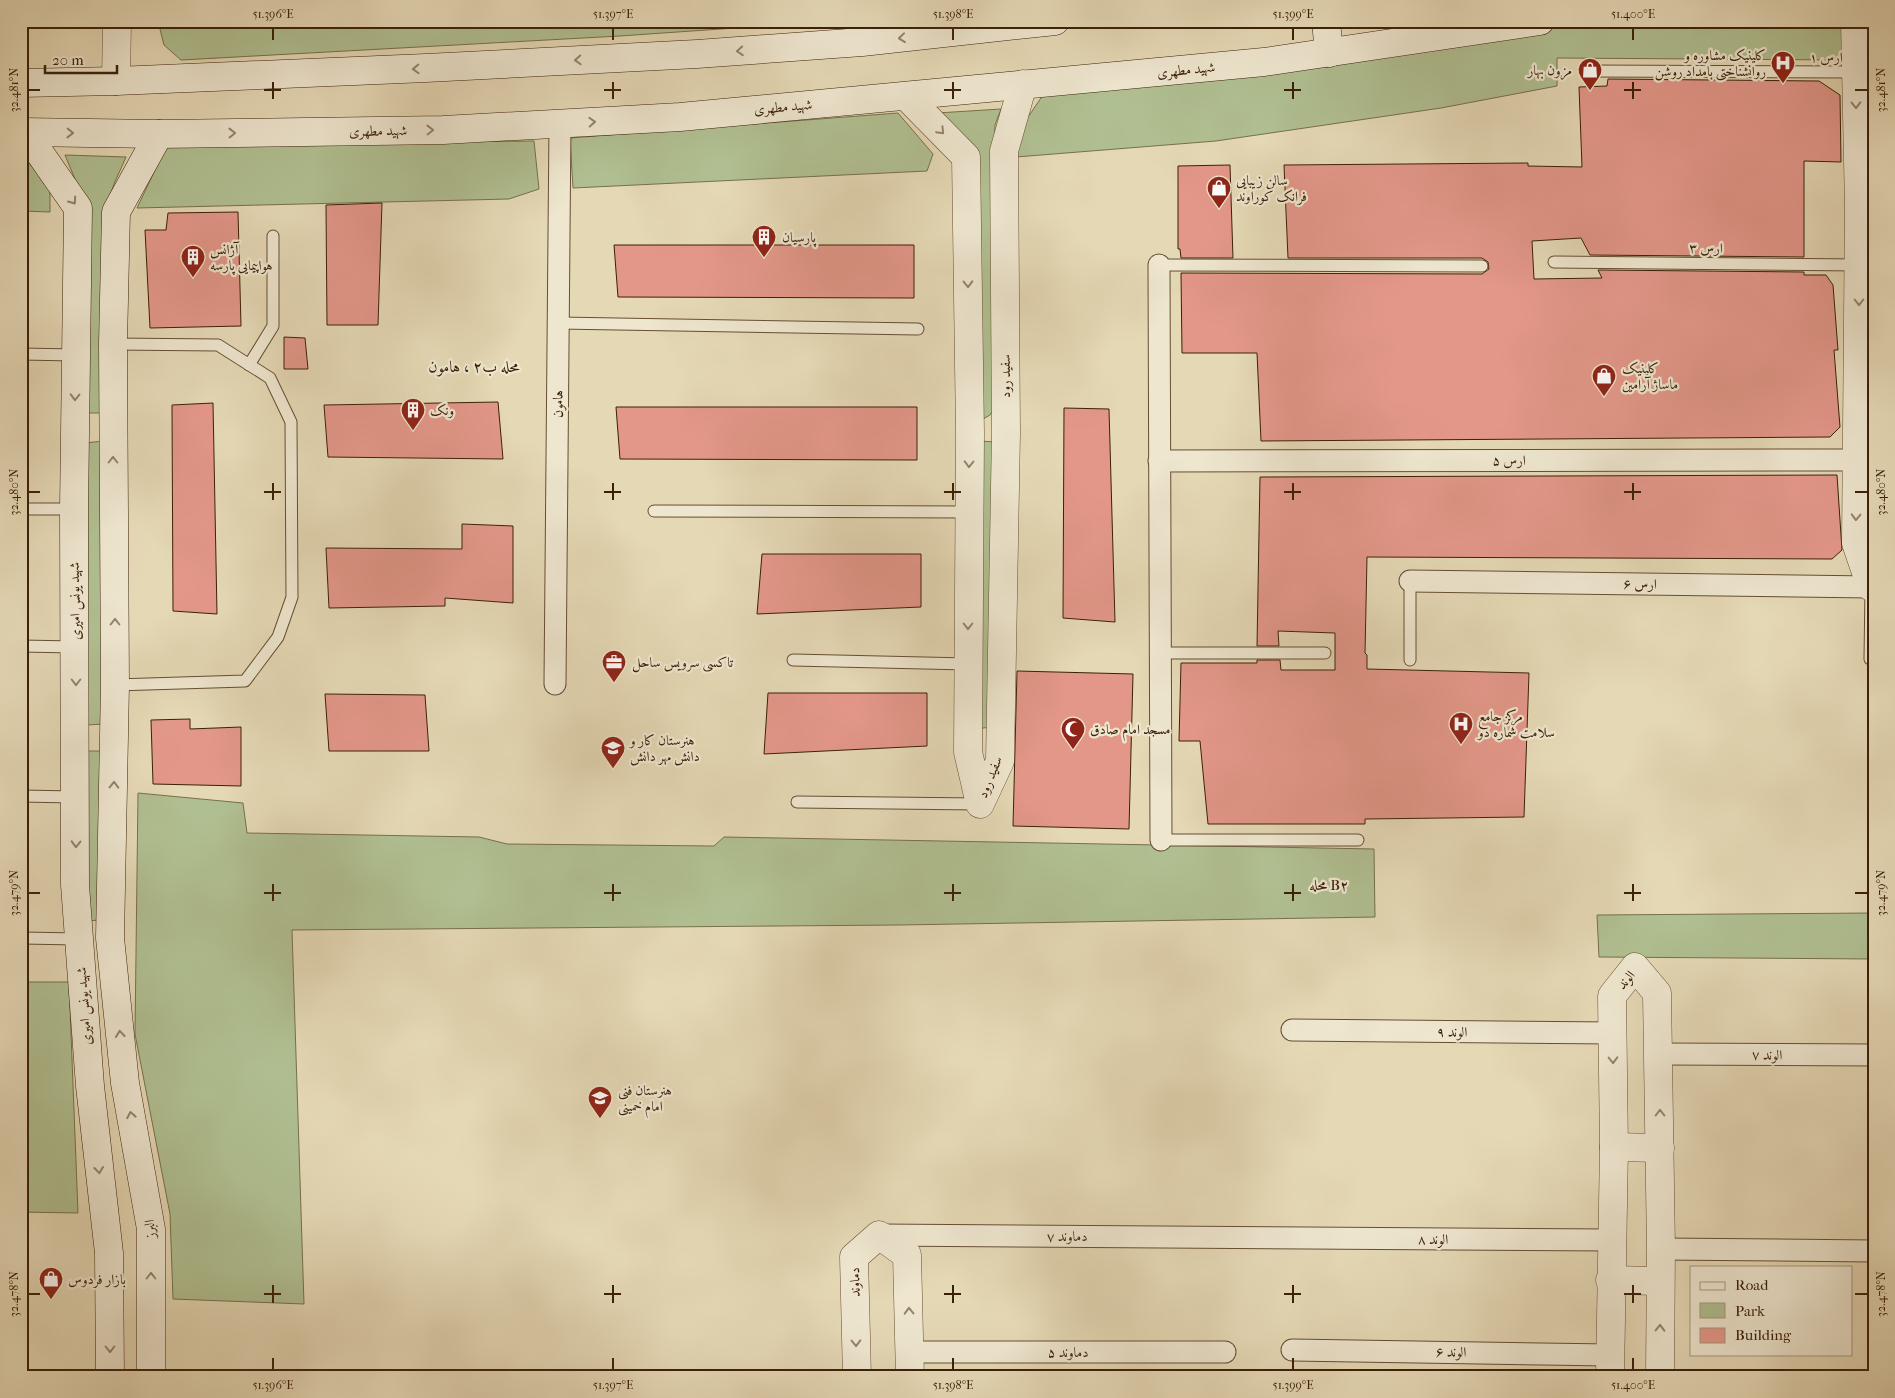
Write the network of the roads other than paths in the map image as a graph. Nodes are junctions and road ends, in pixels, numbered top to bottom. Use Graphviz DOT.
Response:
graph roads {
  1 [pos="117,21"];
  2 [pos="1055,21"];
  3 [pos="1326,21"];
  4 [pos="1540,21"];
  5 [pos="1855,21"];
  6 [pos="1329,53"];
  7 [pos="1587,71"];
  8 [pos="1856,72"];
  9 [pos="116,81"];
  10 [pos="21,82"];
  11 [pos="1023,84"];
  12 [pos="907,96"];
  13 [pos="560,123"];
  14 [pos="23,132"];
  15 [pos="159,134"];
  16 [pos="1866,207"];
  17 [pos="273,236"];
  18 [pos="1554,262"];
  19 [pos="1159,265"];
  20 [pos="1859,265"];
  21 [pos="1482,266"];
  22 [pos="559,323"];
  23 [pos="918,329"];
  24 [pos="113,344"];
  25 [pos="21,354"];
  26 [pos="75,355"];
  27 [pos="1866,357"];
  28 [pos="249,365"];
  29 [pos="75,428"];
  30 [pos="113,431"];
  31 [pos="970,434"];
  32 [pos="1006,434"];
  33 [pos="1858,460"];
  34 [pos="1159,461"];
  35 [pos="21,509"];
  36 [pos="74,509"];
  37 [pos="654,511"];
  38 [pos="968,512"];
  39 [pos="1410,581"];
  40 [pos="1872,584"];
  41 [pos="21,646"];
  42 [pos="75,647"];
  43 [pos="1162,653"];
  44 [pos="1325,653"];
  45 [pos="1870,659"];
  46 [pos="794,660"];
  47 [pos="1410,660"];
  48 [pos="968,664"];
  49 [pos="115,684"];
  50 [pos="555,684"];
  51 [pos="76,738"];
  52 [pos="114,740"];
  53 [pos="968,741"];
  54 [pos="1000,742"];
  55 [pos="21,796"];
  56 [pos="76,797"];
  57 [pos="796,802"];
  58 [pos="980,804"];
  59 [pos="1161,840"];
  60 [pos="1358,840"];
  61 [pos="21,938"];
  62 [pos="110,938"];
  63 [pos="79,939"];
  64 [pos="1292,1030"];
  65 [pos="1612,1034"];
  66 [pos="1660,1054"];
  67 [pos="1874,1056"];
  68 [pos="1614,1147"];
  69 [pos="1660,1148"];
  70 [pos="879,1235"];
  71 [pos="1256,1238"];
  72 [pos="1611,1240"];
  73 [pos="1661,1249"];
  74 [pos="1874,1251"];
  75 [pos="1610,1280"];
  76 [pos="1660,1281"];
  77 [pos="109,1308"];
  78 [pos="151,1308"];
  79 [pos="1292,1350"];
  80 [pos="1225,1352"];
  81 [pos="910,1364"];
  82 [pos="1610,1366"];
  83 [pos="110,1377"];
  84 [pos="152,1377"];
  85 [pos="857,1377"];
  86 [pos="1660,1377"];
  1 -- 9 [label="main road"];
  2 -- 9 [label="main road, one-way"];
  3 -- 6 [label="main road"];
  4 -- 6 [label="main road, شهید مطهری"];
  5 -- 8 [label="main road"];
  6 -- 11 [label="main road, شهید مطهری"];
  7 -- 8 [label="lane, ارس ۱"];
  8 -- 16 [label="main road, one-way"];
  9 -- 10 [label="main road"];
  11 -- 12 [label="main road, شهید مطهری"];
  11 -- 32 [label="main road, سفید رود"];
  13 -- 12 [label="main road, شهید مطهری, one-way"];
  12 -- 31 [label="main road, سفید رود, one-way"];
  15 -- 13 [label="main road, شهید مطهری, one-way"];
  13 -- 22 [label="street, هامون"];
  14 -- 15 [label="main road, شهید مطهری, one-way"];
  14 -- 26 [label="main road, شهید یونس امیری, one-way"];
  15 -- 24 [label="main road"];
  16 -- 20 [label="main road"];
  17 -- 28 [label="lane"];
  18 -- 20 [label="lane, ارس ۳"];
  19 -- 21 [label="lane"];
  19 -- 34 [label="street"];
  20 -- 27 [label="main road, one-way"];
  22 -- 23 [label="lane"];
  22 -- 50 [label="street, هامون"];
  24 -- 28 [label="lane"];
  24 -- 30 [label="main road"];
  25 -- 26 [label="lane"];
  26 -- 29 [label="main road, شهید یونس امیری, one-way"];
  27 -- 33 [label="main road"];
  28 -- 49 [label="lane"];
  29 -- 30 [label="main road"];
  29 -- 36 [label="main road, شهید یونس امیری"];
  49 -- 30 [label="main road, one-way"];
  31 -- 32 [label="main road"];
  31 -- 38 [label="main road, سفید رود, one-way"];
  32 -- 54 [label="main road, سفید رود"];
  33 -- 34 [label="street, ارس ۵"];
  33 -- 40 [label="main road, one-way"];
  34 -- 43 [label="street"];
  35 -- 36 [label="lane"];
  36 -- 42 [label="main road, شهید یونس امیری"];
  37 -- 38 [label="lane"];
  38 -- 48 [label="main road, سفید رود, one-way"];
  39 -- 40 [label="street, ارس ۶"];
  39 -- 47 [label="lane"];
  40 -- 45 [label="lane"];
  41 -- 42 [label="lane"];
  42 -- 51 [label="main road, شهید یونس امیری, one-way"];
  43 -- 44 [label="lane"];
  43 -- 59 [label="street"];
  46 -- 48 [label="lane"];
  48 -- 53 [label="main road, سفید رود"];
  49 -- 52 [label="main road"];
  51 -- 52 [label="main road"];
  51 -- 56 [label="main road, شهید یونس امیری"];
  62 -- 52 [label="main road, one-way"];
  53 -- 54 [label="main road"];
  53 -- 58 [label="main road, سفید رود"];
  54 -- 58 [label="main road, سفید رود"];
  55 -- 56 [label="lane"];
  56 -- 63 [label="main road, شهید یونس امیری, one-way"];
  57 -- 58 [label="lane"];
  59 -- 60 [label="lane"];
  61 -- 63 [label="lane"];
  62 -- 63 [label="main road"];
  78 -- 62 [label="main road, البرز, one-way"];
  63 -- 77 [label="main road, شهید یونس امیری, one-way"];
  64 -- 65 [label="street, الوند ۹"];
  65 -- 66 [label="main road, الوند"];
  65 -- 68 [label="main road, الوند, one-way"];
  66 -- 67 [label="street, الوند ۷"];
  69 -- 66 [label="main road, الوند, one-way"];
  68 -- 69 [label="main road"];
  68 -- 72 [label="main road, الوند"];
  69 -- 73 [label="main road, الوند"];
  70 -- 71 [label="street, دماوند ۷"];
  81 -- 70 [label="main road, one-way"];
  70 -- 85 [label="main road, دماوند, one-way"];
  71 -- 72 [label="street, الوند ۸"];
  72 -- 75 [label="main road, الوند"];
  73 -- 74 [label="street"];
  73 -- 76 [label="main road, الوند"];
  75 -- 76 [label="main road"];
  75 -- 82 [label="main road, الوند"];
  86 -- 76 [label="main road, الوند, one-way"];
  77 -- 78 [label="main road"];
  77 -- 83 [label="main road, one-way"];
  78 -- 84 [label="main road, البرز"];
  79 -- 82 [label="street, الوند ۶"];
  80 -- 81 [label="street, دماوند ۵"];
}
